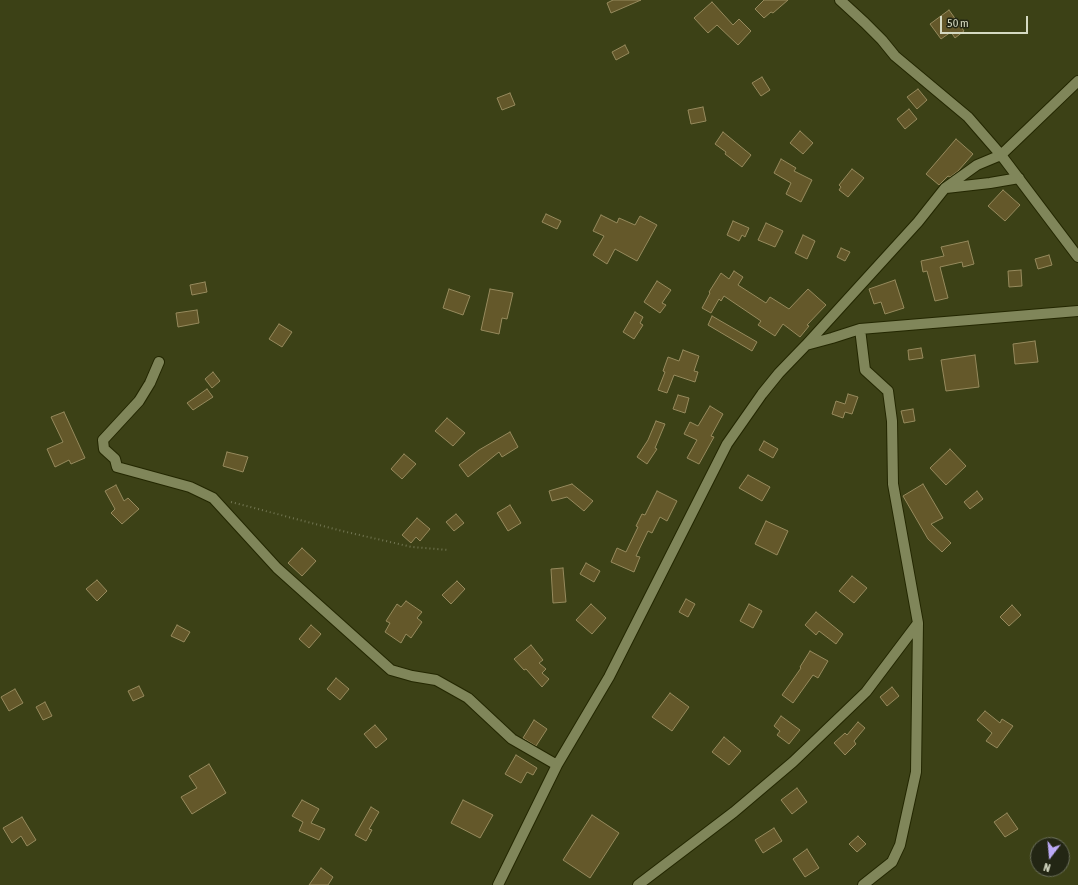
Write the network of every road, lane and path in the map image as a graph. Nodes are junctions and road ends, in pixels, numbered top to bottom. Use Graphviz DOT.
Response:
graph roads {
  1 [pos="840,0"];
  2 [pos="1078,81"];
  3 [pos="1001,155"];
  4 [pos="1019,178"];
  5 [pos="945,188"];
  6 [pos="1078,256"];
  7 [pos="1078,310"];
  8 [pos="860,329"];
  9 [pos="806,345"];
  10 [pos="159,362"];
  11 [pos="213,498"];
  12 [pos="449,550"];
  13 [pos="918,623"];
  14 [pos="557,765"];
  15 [pos="498,885"];
  16 [pos="638,885"];
  17 [pos="863,885"];
  1 -- 3 [label="street"];
  2 -- 3 [label="street"];
  3 -- 4 [label="street"];
  3 -- 5 [label="street"];
  4 -- 5 [label="street"];
  4 -- 6 [label="street"];
  5 -- 9 [label="street"];
  7 -- 8 [label="street"];
  8 -- 9 [label="street"];
  8 -- 13 [label="street"];
  9 -- 14 [label="street"];
  10 -- 11 [label="street"];
  11 -- 12 [label="path"];
  11 -- 14 [label="street"];
  13 -- 16 [label="street"];
  13 -- 17 [label="street"];
  14 -- 15 [label="street"];
}
